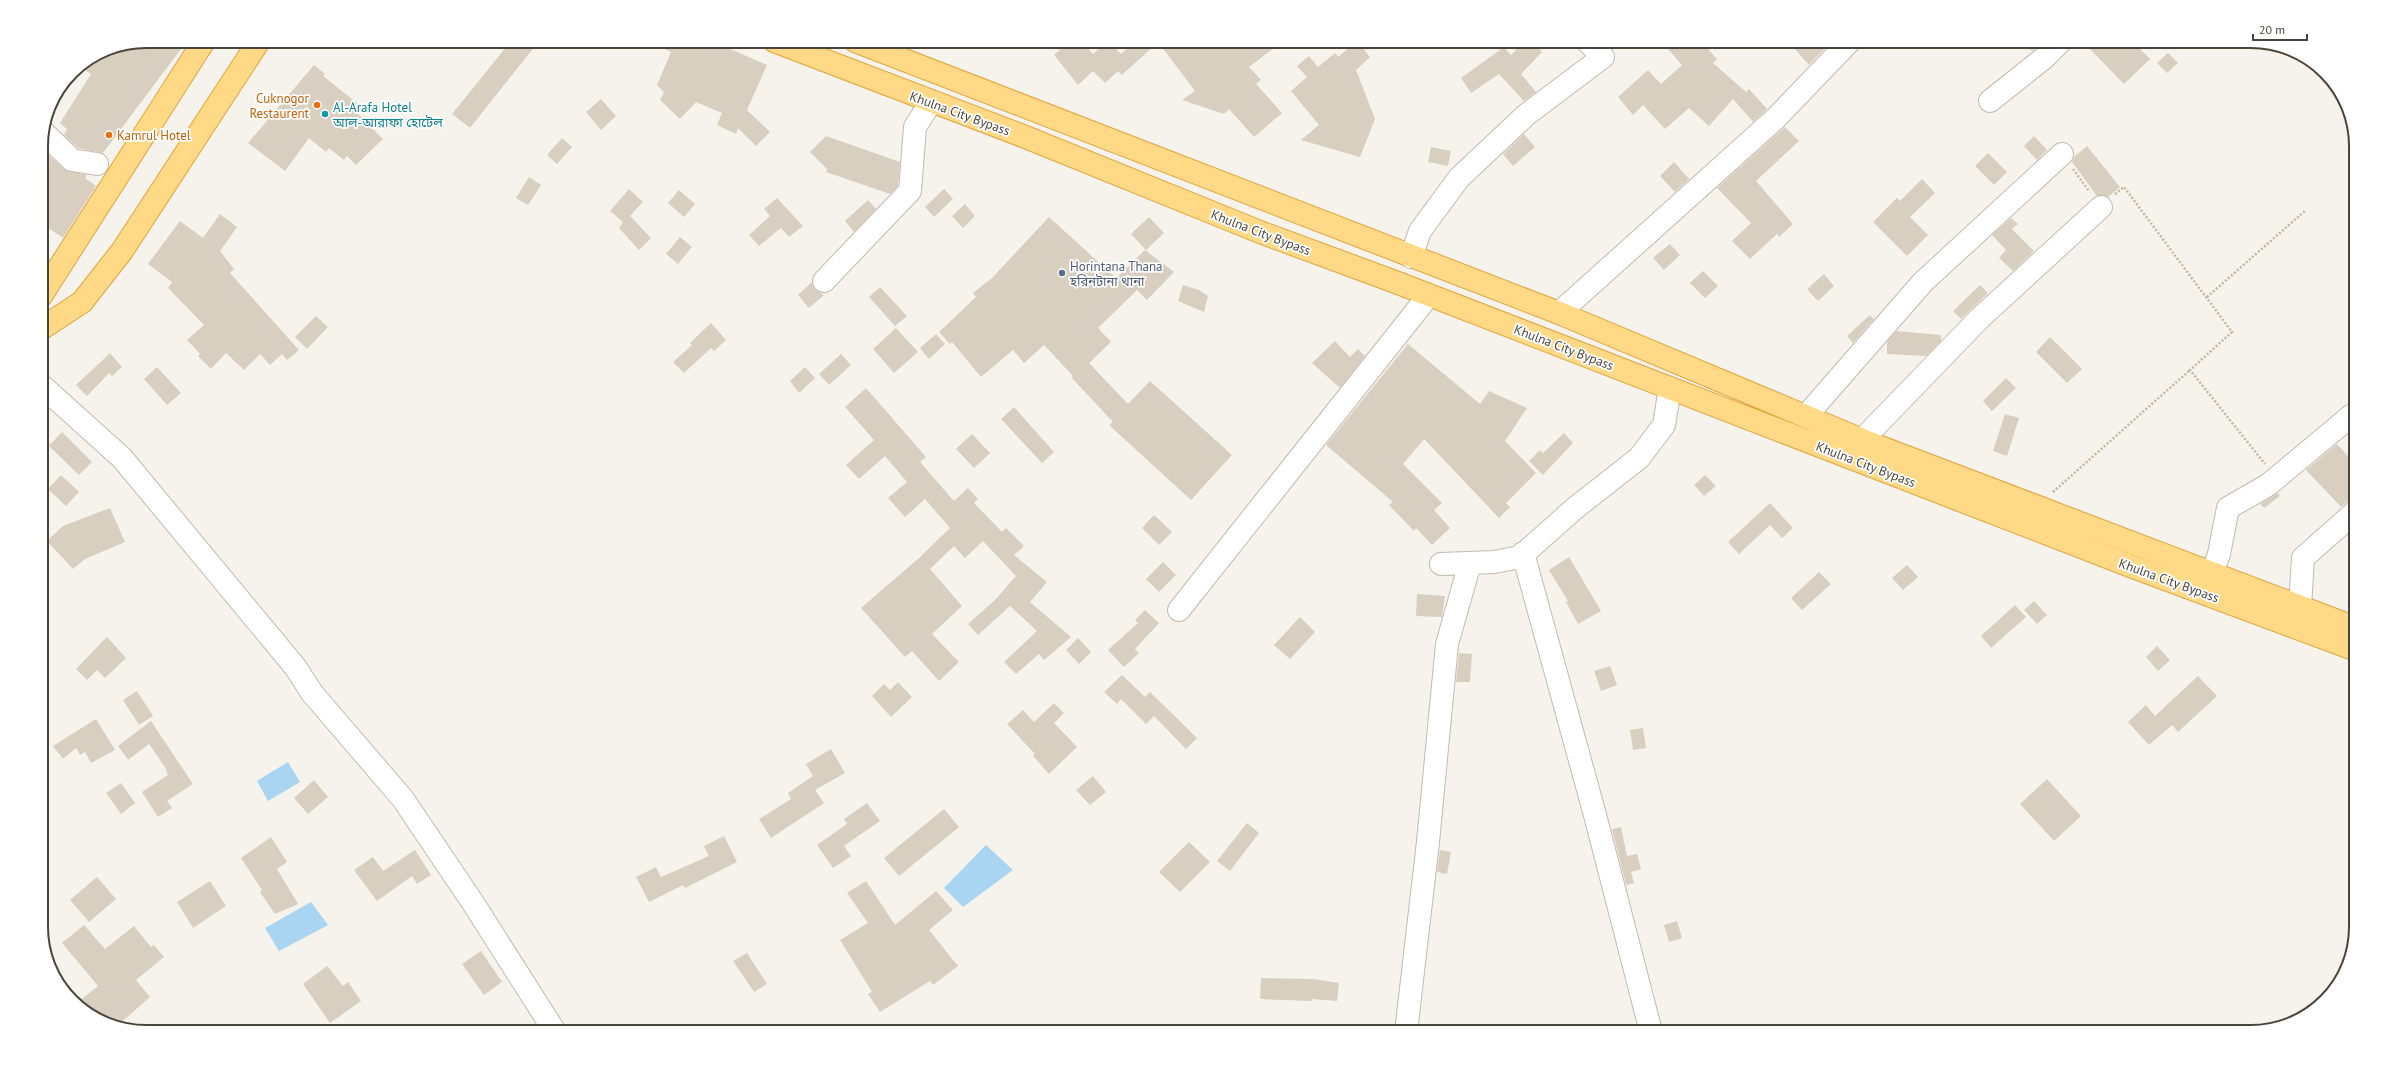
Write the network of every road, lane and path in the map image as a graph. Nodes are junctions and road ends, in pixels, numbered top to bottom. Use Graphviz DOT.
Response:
graph roads {
  1 [pos="200,48"];
  2 [pos="254,48"];
  3 [pos="792,48"];
  4 [pos="873,48"];
  5 [pos="1594,48"];
  6 [pos="1843,48"];
  7 [pos="2054,48"];
  8 [pos="931,102"];
  9 [pos="1990,102"];
  10 [pos="48,137"];
  11 [pos="2062,154"];
  12 [pos="97,164"];
  13 [pos="2101,207"];
  14 [pos="2306,210"];
  15 [pos="1411,257"];
  16 [pos="824,281"];
  17 [pos="48,285"];
  18 [pos="1429,295"];
  19 [pos="2207,297"];
  20 [pos="1559,313"];
  21 [pos="48,324"];
  22 [pos="2190,370"];
  23 [pos="1670,388"];
  24 [pos="48,391"];
  25 [pos="1806,416"];
  26 [pos="2349,417"];
  27 [pos="1862,440"];
  28 [pos="2276,478"];
  29 [pos="2036,507"];
  30 [pos="2349,517"];
  31 [pos="1523,553"];
  32 [pos="1470,563"];
  33 [pos="1441,564"];
  34 [pos="2212,573"];
  35 [pos="2300,607"];
  36 [pos="1179,610"];
  37 [pos="2349,625"];
  38 [pos="2349,647"];
  39 [pos="551,1025"];
  40 [pos="1407,1025"];
  41 [pos="1649,1025"];
  1 -- 17 [label="highway"];
  2 -- 21 [label="highway"];
  3 -- 8 [label="highway, Khulna City Bypass"];
  4 -- 15 [label="highway, Khulna City Bypass"];
  5 -- 15 [label="street"];
  6 -- 20 [label="street"];
  7 -- 9 [label="street"];
  8 -- 16 [label="street"];
  8 -- 18 [label="highway, Khulna City Bypass"];
  10 -- 12 [label="street"];
  11 -- 13 [label="path"];
  11 -- 25 [label="street"];
  13 -- 19 [label="path"];
  13 -- 27 [label="street"];
  14 -- 19 [label="path"];
  15 -- 20 [label="highway, Khulna City Bypass"];
  18 -- 23 [label="highway, Khulna City Bypass"];
  18 -- 36 [label="street"];
  19 -- 22 [label="path"];
  20 -- 25 [label="highway, Khulna City Bypass"];
  22 -- 28 [label="path"];
  22 -- 29 [label="path"];
  23 -- 31 [label="street"];
  23 -- 38 [label="highway, Khulna City Bypass"];
  24 -- 39 [label="street"];
  25 -- 27 [label="highway, Khulna City Bypass"];
  26 -- 28 [label="street"];
  27 -- 29 [label="highway, Khulna City Bypass"];
  28 -- 34 [label="street"];
  29 -- 34 [label="highway, Khulna City Bypass"];
  30 -- 35 [label="street"];
  31 -- 32 [label="street"];
  31 -- 41 [label="street"];
  32 -- 33 [label="street"];
  32 -- 40 [label="street"];
  34 -- 35 [label="highway, Khulna City Bypass"];
  35 -- 37 [label="highway, Khulna City Bypass"];
}
